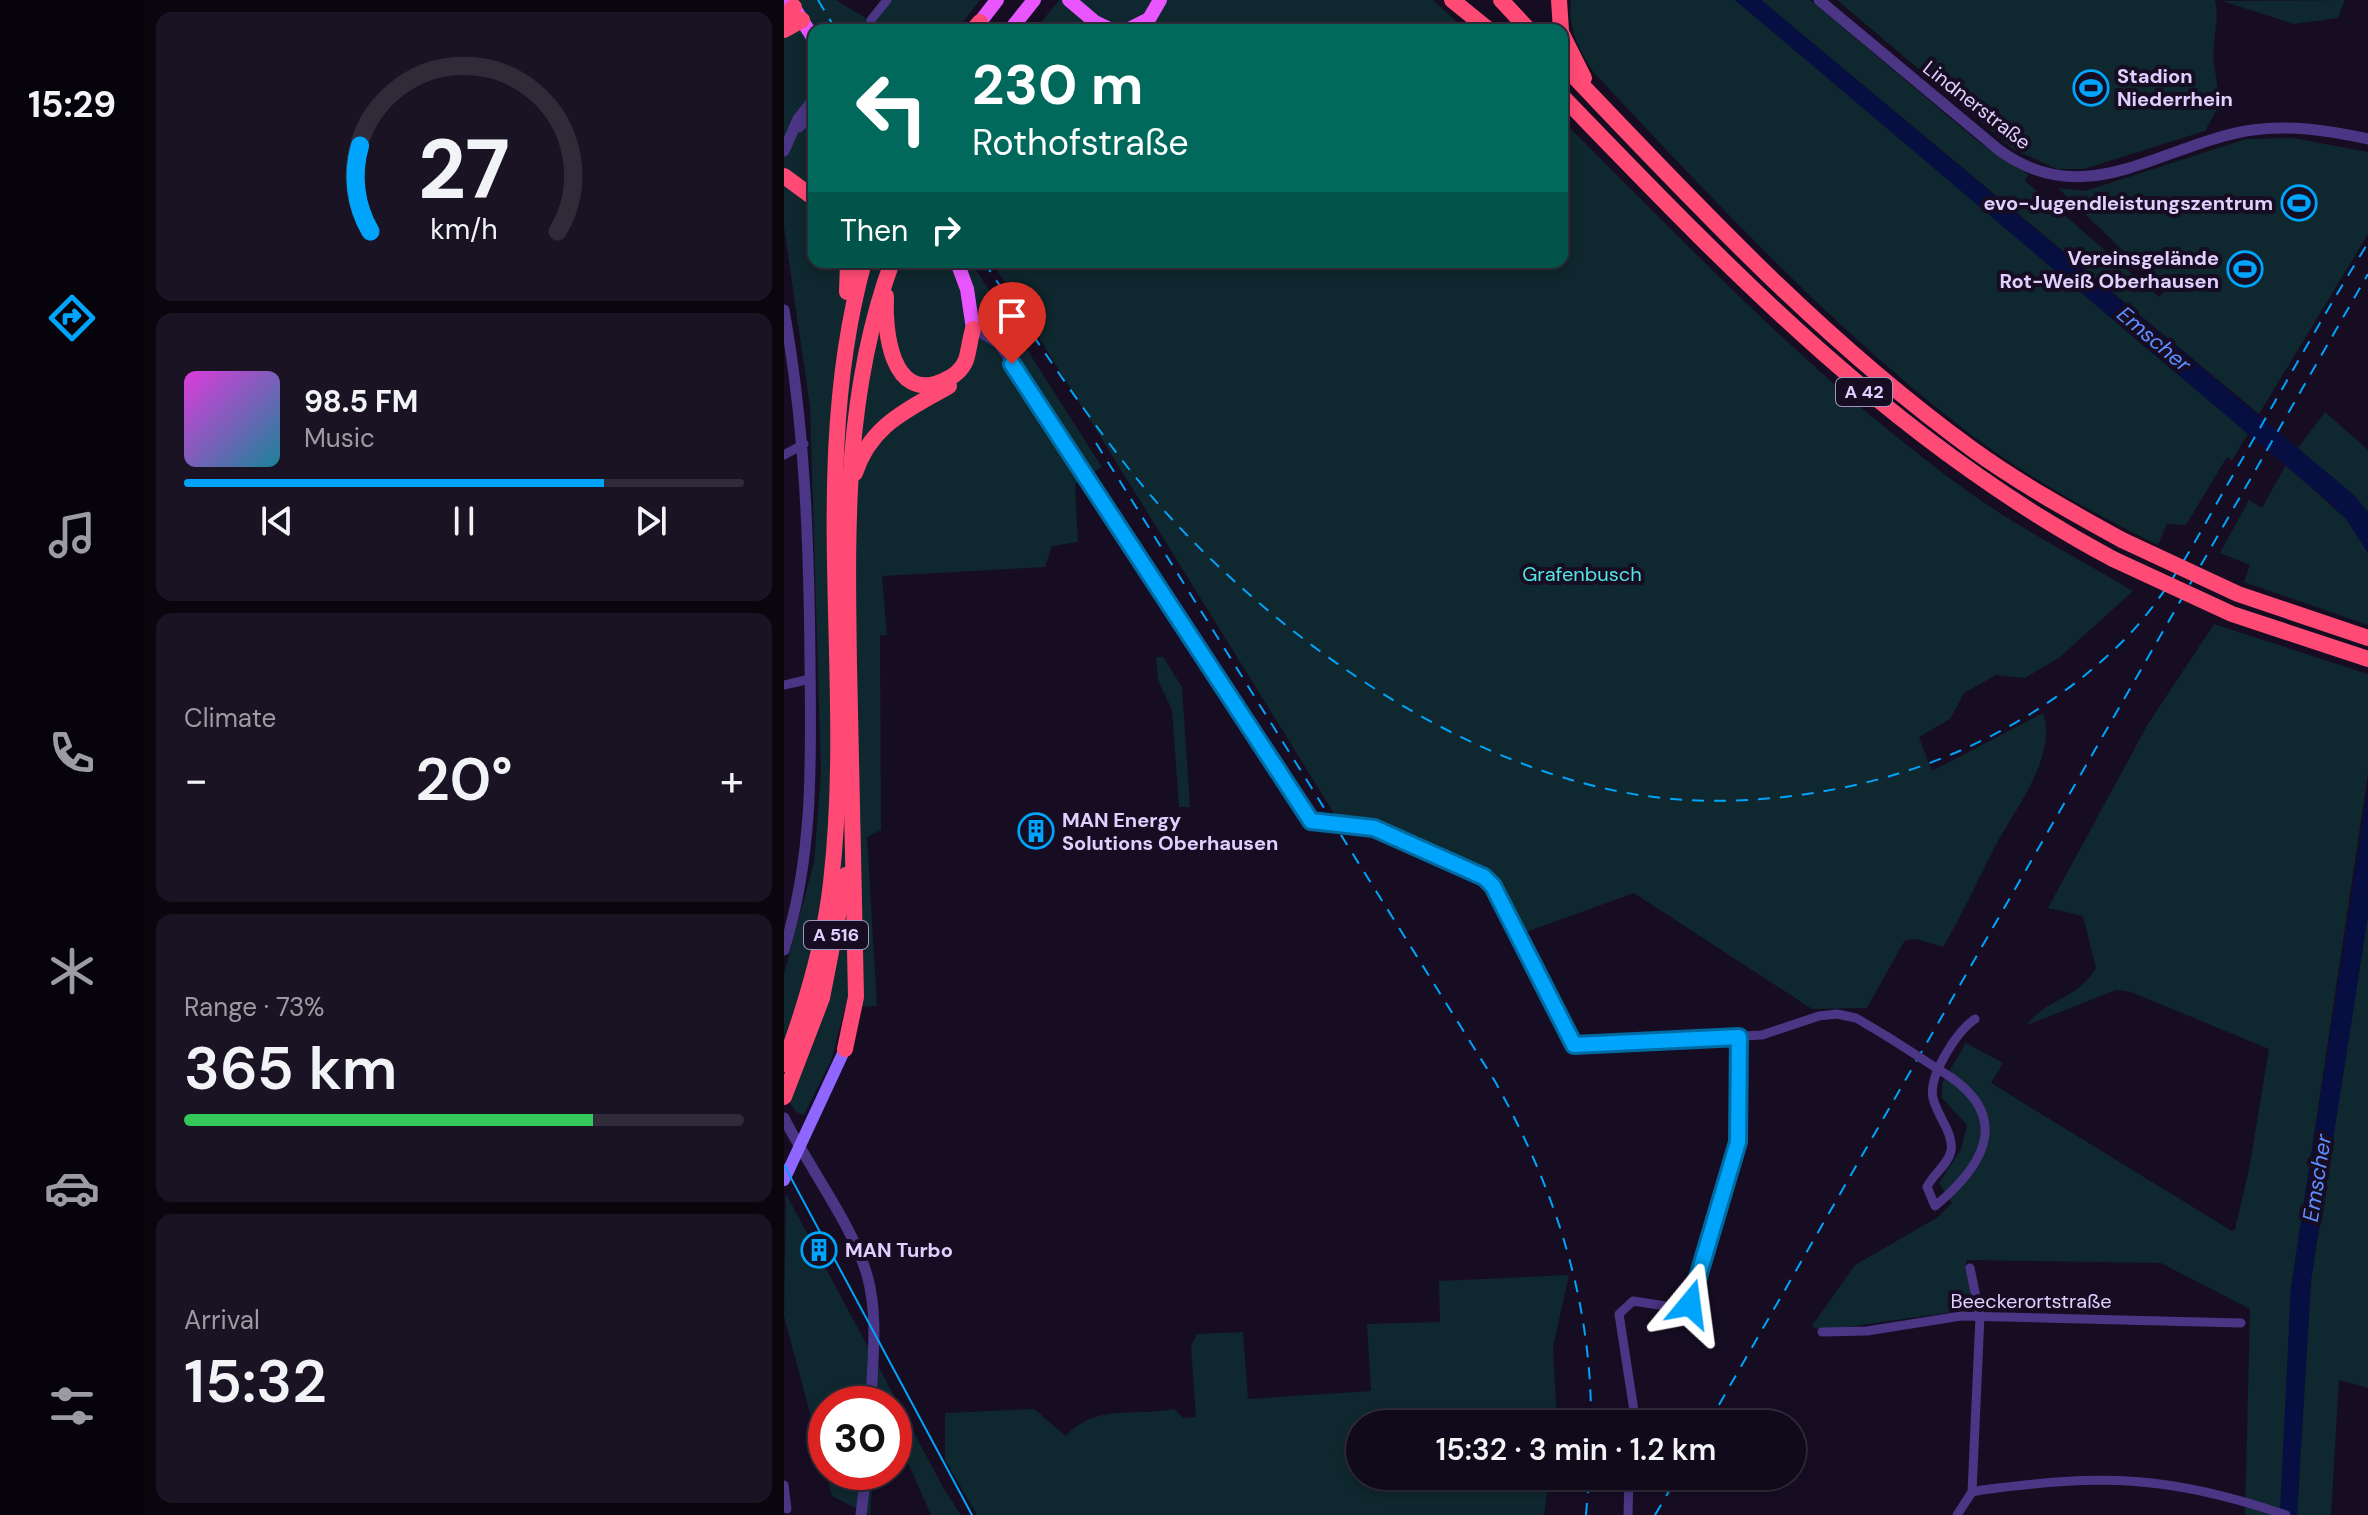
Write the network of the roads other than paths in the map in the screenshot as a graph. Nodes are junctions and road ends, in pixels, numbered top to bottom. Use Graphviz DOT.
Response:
graph roads {
  1 [pos="887,0"];
  2 [pos="997,0"];
  3 [pos="1034,0"];
  4 [pos="1069,0"];
  5 [pos="1160,0"];
  6 [pos="1452,0"];
  7 [pos="1471,0"];
  8 [pos="1501,0"];
  9 [pos="1559,0"];
  10 [pos="1819,0"];
  11 [pos="792,11"];
  12 [pos="872,24"];
  13 [pos="979,24"];
  14 [pos="1015,24"];
  15 [pos="1099,24"];
  16 [pos="1139,24"];
  17 [pos="1482,24"];
  18 [pos="1493,24"];
  19 [pos="1523,24"];
  20 [pos="1561,24"];
  21 [pos="784,30"];
  22 [pos="808,31"];
  23 [pos="1568,44"];
  24 [pos="1568,70"];
  25 [pos="1596,100"];
  26 [pos="1568,102"];
  27 [pos="808,110"];
  28 [pos="2368,139"];
  29 [pos="784,151"];
  30 [pos="785,173"];
  31 [pos="808,183"];
  32 [pos="808,193"];
  33 [pos="848,268"];
  34 [pos="863,268"];
  35 [pos="889,268"];
  36 [pos="959,268"];
  37 [pos="784,310"];
  38 [pos="973,329"];
  39 [pos="789,370"];
  40 [pos="841,374"];
  41 [pos="804,444"];
  42 [pos="784,455"];
  43 [pos="848,484"];
  44 [pos="2368,638"];
  45 [pos="2368,659"];
  46 [pos="810,679"];
  47 [pos="784,685"];
  48 [pos="851,766"];
  49 [pos="784,950"];
  50 [pos="1975,1019"];
  51 [pos="1739,1037"];
  52 [pos="845,1049"];
  53 [pos="784,1064"];
  54 [pos="784,1097"];
  55 [pos="785,1120"];
  56 [pos="799,1148"];
  57 [pos="784,1180"];
  58 [pos="1970,1268"];
  59 [pos="1980,1316"];
  60 [pos="2241,1323"];
  61 [pos="1822,1332"];
  62 [pos="872,1386"];
  63 [pos="1634,1410"];
  64 [pos="784,1485"];
  65 [pos="864,1490"];
  66 [pos="1629,1490"];
  67 [pos="1972,1492"];
  68 [pos="789,1510"];
  69 [pos="861,1515"];
  70 [pos="1628,1515"];
  71 [pos="1957,1515"];
  72 [pos="2286,1515"];
  1 -- 12 [label="street"];
  2 -- 13 [label="main road"];
  3 -- 14 [label="main road"];
  4 -- 15 [label="main road"];
  5 -- 16 [label="main road"];
  6 -- 17 [label="highway"];
  7 -- 18 [label="highway"];
  8 -- 19 [label="highway"];
  9 -- 20 [label="highway"];
  10 -- 28 [label="street, Lindnerstraße"];
  11 -- 21 [label="highway"];
  11 -- 22 [label="main road"];
  23 -- 25 [label="highway"];
  24 -- 25 [label="highway, A 42"];
  25 -- 44 [label="highway, A 42, bridge"];
  26 -- 45 [label="highway, A 42, bridge"];
  27 -- 29 [label="street"];
  30 -- 31 [label="highway"];
  30 -- 32 [label="highway"];
  33 -- 40 [label="highway"];
  34 -- 40 [label="highway, A 516"];
  35 -- 38 [label="highway"];
  35 -- 43 [label="highway, A 516"];
  36 -- 38 [label="main road"];
  37 -- 39 [label="street"];
  38 -- 43 [label="highway"];
  38 -- 51 [label="street"];
  39 -- 41 [label="street"];
  40 -- 53 [label="highway, A 516"];
  41 -- 42 [label="street"];
  41 -- 46 [label="street"];
  43 -- 48 [label="highway, A 516"];
  46 -- 47 [label="street"];
  46 -- 49 [label="street"];
  48 -- 52 [label="highway"];
  48 -- 54 [label="highway, A 516"];
  50 -- 51 [label="street, bridge"];
  51 -- 63 [label="street"];
  52 -- 56 [label="main road"];
  55 -- 56 [label="street"];
  56 -- 57 [label="main road"];
  56 -- 62 [label="street"];
  58 -- 59 [label="street"];
  59 -- 60 [label="street, Beeckerortstraße"];
  59 -- 61 [label="street, Beeckerortstraße"];
  59 -- 67 [label="street"];
  64 -- 68 [label="street"];
  65 -- 69 [label="street"];
  66 -- 70 [label="street"];
  67 -- 71 [label="street"];
  67 -- 72 [label="street"];
}
